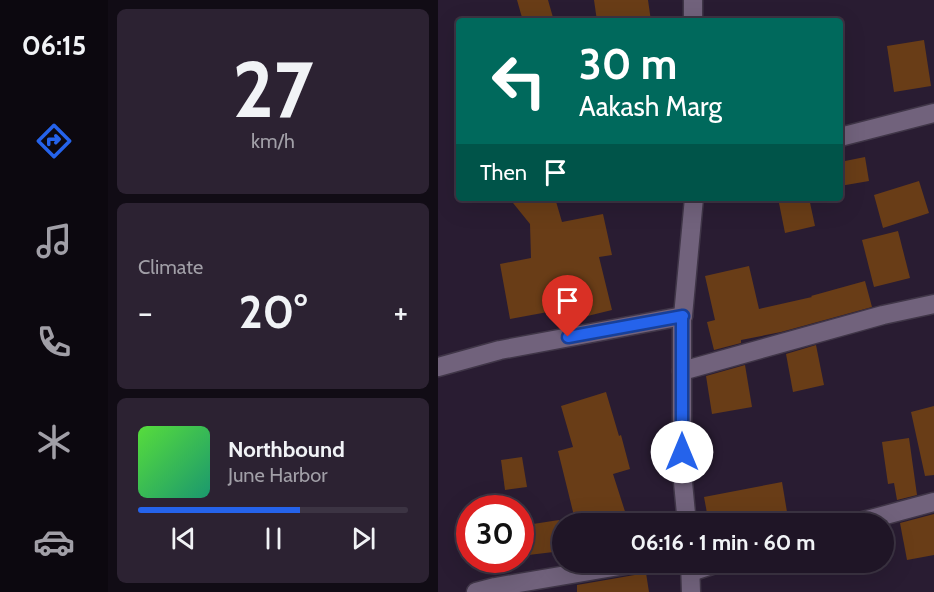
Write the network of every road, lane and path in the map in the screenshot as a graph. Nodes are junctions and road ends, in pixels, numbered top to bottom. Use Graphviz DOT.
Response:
graph roads {
  1 [pos="693,0"];
  2 [pos="693,18"];
  3 [pos="934,113"];
  4 [pos="843,136"];
  5 [pos="694,201"];
  6 [pos="934,304"];
  7 [pos="683,316"];
  8 [pos="438,367"];
  9 [pos="682,371"];
  10 [pos="934,502"];
  11 [pos="686,513"];
  12 [pos="893,513"];
  13 [pos="578,573"];
  14 [pos="690,573"];
  15 [pos="476,592"];
  16 [pos="691,592"];
  1 -- 2 [label="street"];
  3 -- 4 [label="street"];
  5 -- 7 [label="street"];
  6 -- 9 [label="street"];
  7 -- 8 [label="street"];
  7 -- 9 [label="street"];
  9 -- 11 [label="street"];
  10 -- 12 [label="street"];
  13 -- 15 [label="street"];
  14 -- 16 [label="street"];
}
